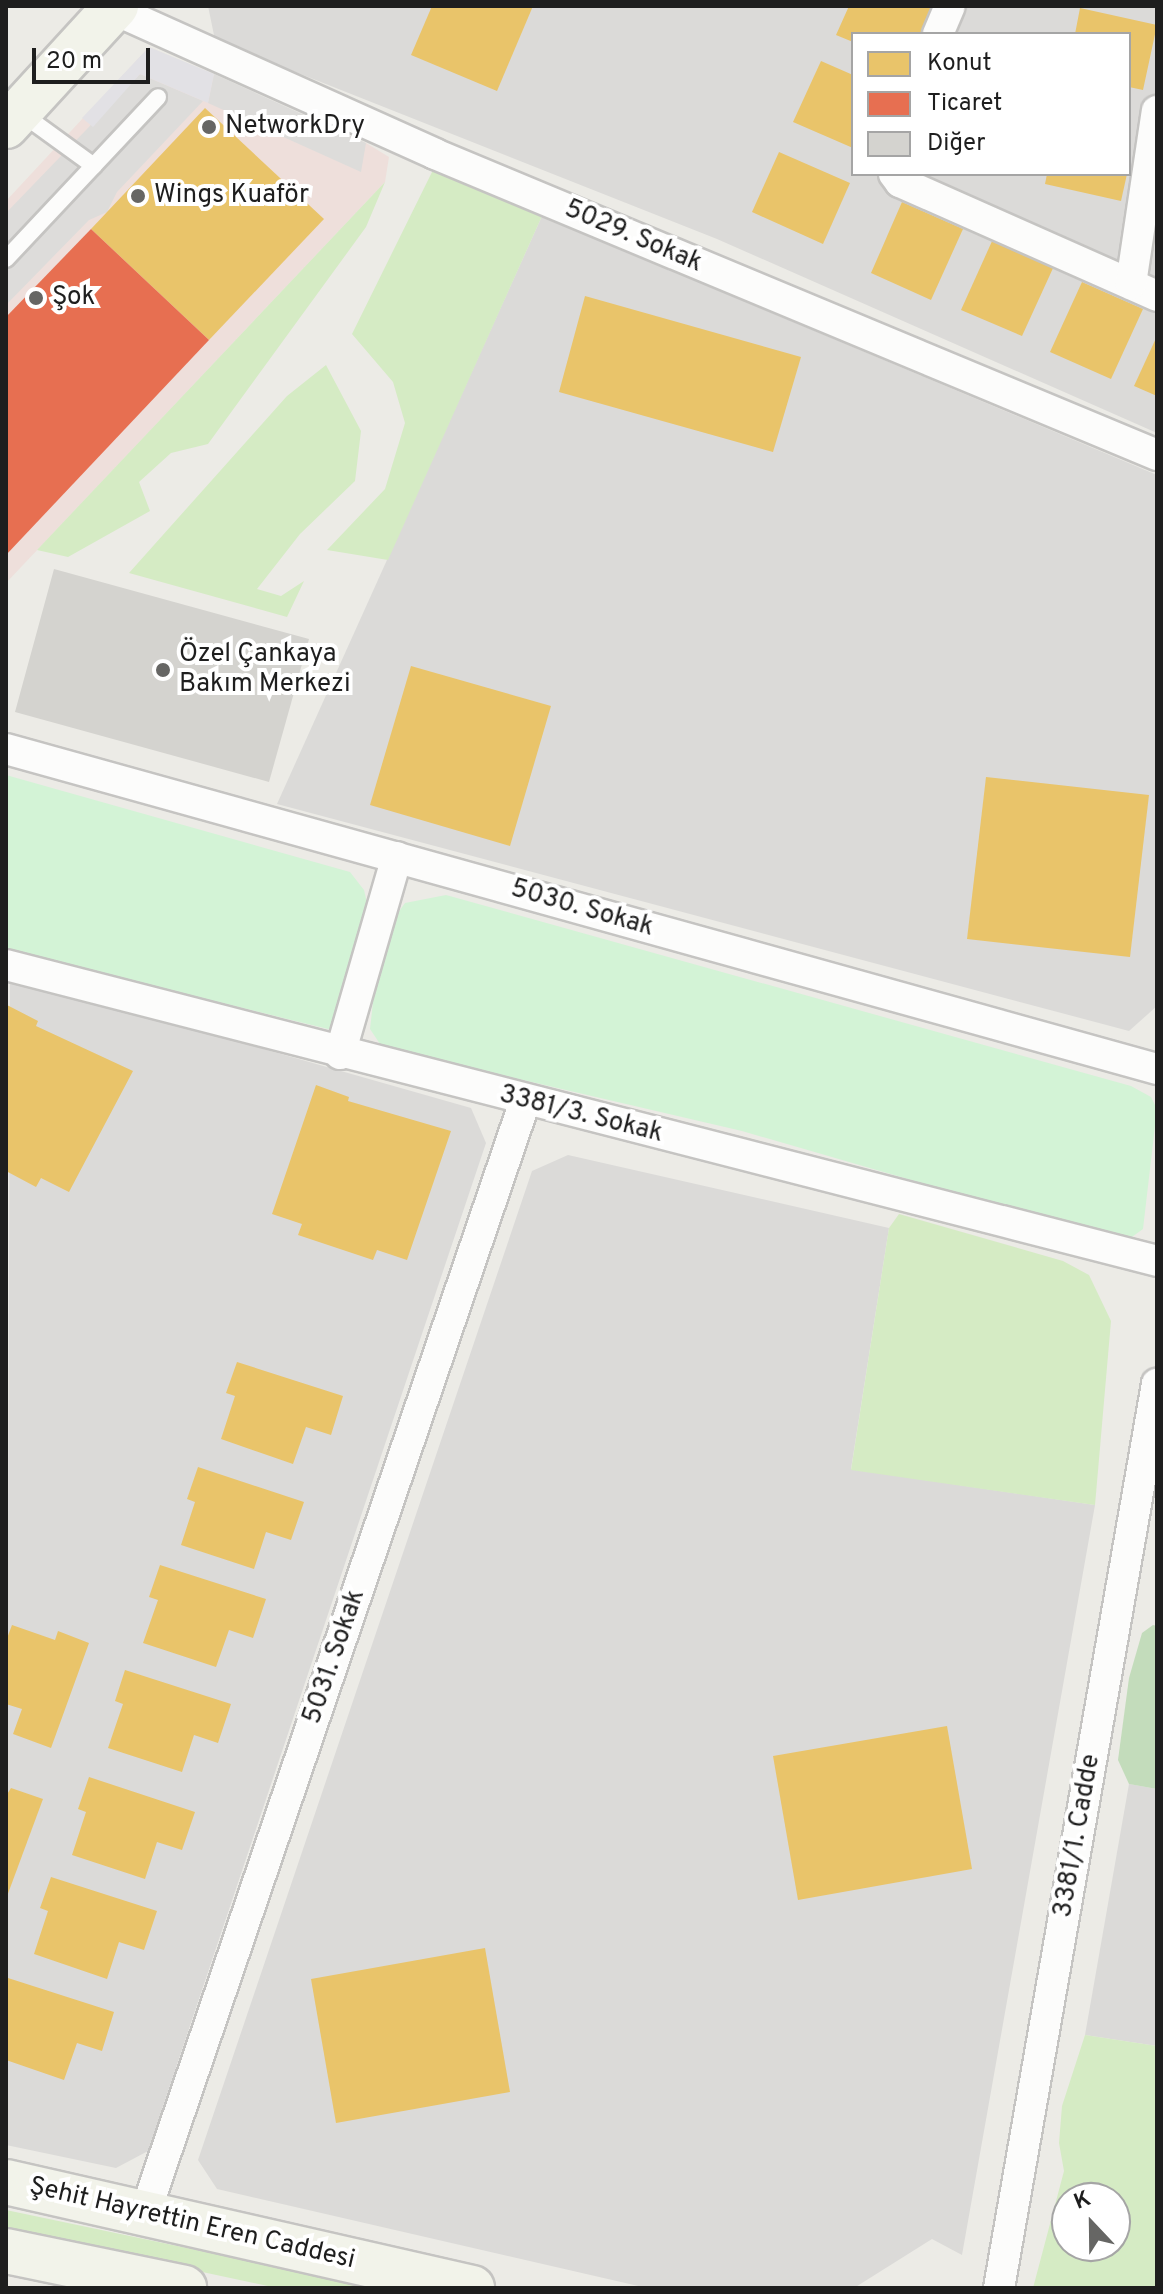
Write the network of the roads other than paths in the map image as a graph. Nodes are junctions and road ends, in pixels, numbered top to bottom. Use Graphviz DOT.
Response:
graph roads {
  1 [pos="950,6"];
  2 [pos="114,7"];
  3 [pos="939,32"];
  4 [pos="158,97"];
  5 [pos="1157,111"];
  6 [pos="13,119"];
  7 [pos="94,166"];
  8 [pos="896,176"];
  9 [pos="6,259"];
  10 [pos="1144,290"];
  11 [pos="1157,455"];
  12 [pos="6,749"];
  13 [pos="397,857"];
  14 [pos="6,965"];
  15 [pos="340,1054"];
  16 [pos="1157,1069"];
  17 [pos="525,1101"];
  18 [pos="1157,1261"];
  19 [pos="1157,1384"];
  20 [pos="6,2182"];
  21 [pos="145,2213"];
  22 [pos="6,2251"];
  23 [pos="184,2288"];
  24 [pos="472,2288"];
  25 [pos="999,2288"];
  1 -- 3 [label="street"];
  2 -- 6 [label="main road"];
  2 -- 11 [label="street, 5029. Sokak"];
  4 -- 7 [label="lane"];
  5 -- 10 [label="street"];
  6 -- 7 [label="lane"];
  7 -- 9 [label="lane"];
  8 -- 10 [label="street"];
  12 -- 13 [label="street, 5030. Sokak"];
  13 -- 15 [label="street"];
  13 -- 16 [label="street, 5030. Sokak"];
  14 -- 15 [label="street, 3381/3. Sokak"];
  15 -- 17 [label="street, 3381/3. Sokak"];
  17 -- 18 [label="street, 3381/3. Sokak"];
  17 -- 21 [label="street, 5031. Sokak"];
  19 -- 25 [label="street, 3381/1. Cadde"];
  20 -- 21 [label="main road, Şehit Hayrettin Eren Caddesi"];
  21 -- 24 [label="main road, Şehit Hayrettin Eren Caddesi"];
  22 -- 23 [label="main road"];
}
